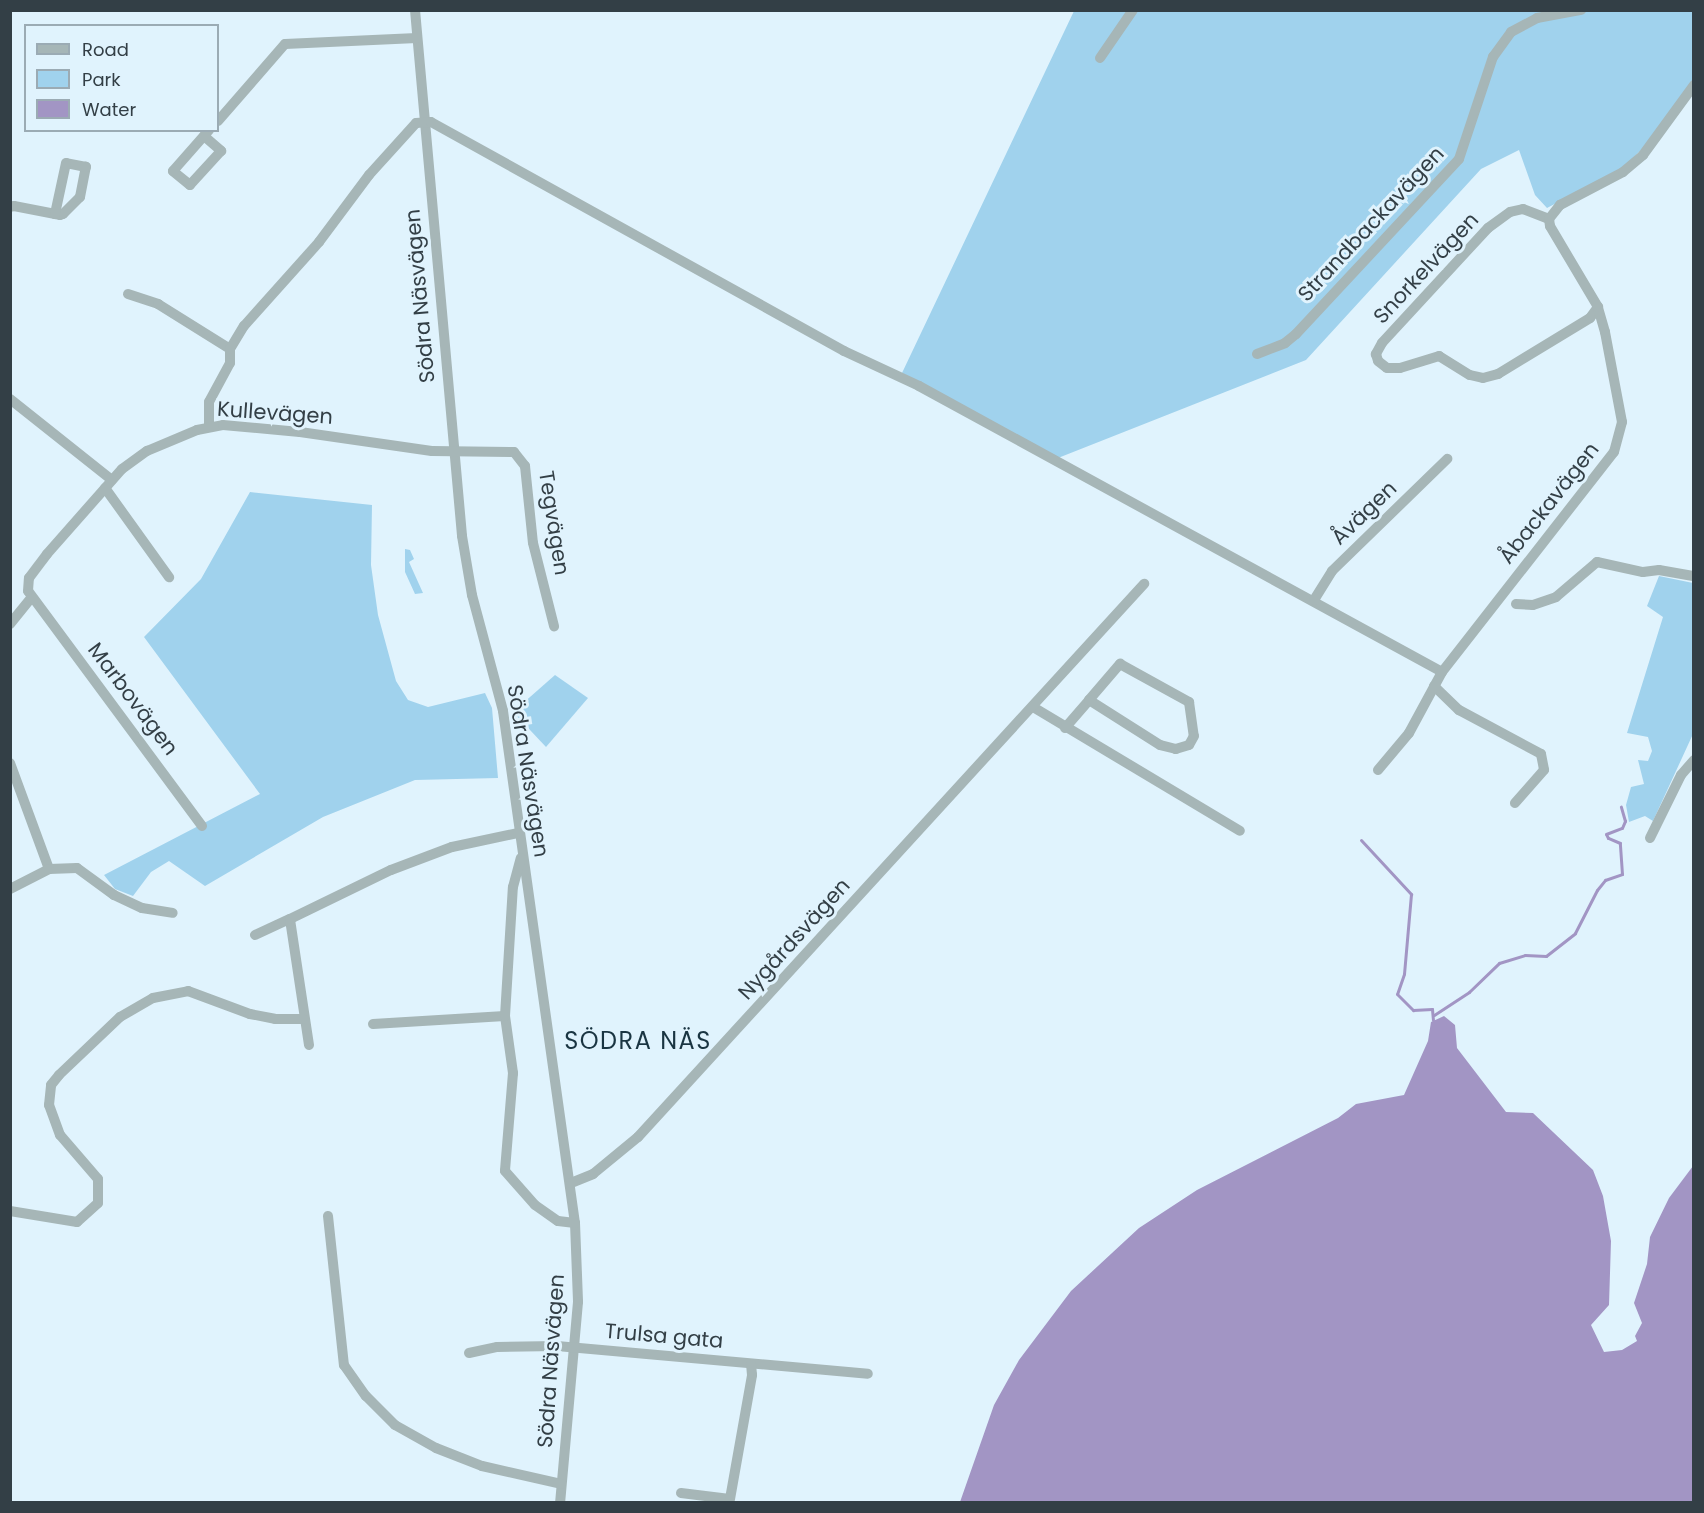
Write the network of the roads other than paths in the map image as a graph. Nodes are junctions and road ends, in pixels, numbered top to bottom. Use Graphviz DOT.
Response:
graph roads {
  1 [pos="415,10"];
  2 [pos="1133,10"];
  3 [pos="1581,10"];
  4 [pos="417,38"];
  5 [pos="1100,58"];
  6 [pos="1694,85"];
  7 [pos="219,120"];
  8 [pos="424,121"];
  9 [pos="207,133"];
  10 [pos="10,207"];
  11 [pos="55,214"];
  12 [pos="1549,219"];
  13 [pos="128,294"];
  14 [pos="1598,307"];
  15 [pos="230,349"];
  16 [pos="1257,354"];
  17 [pos="10,399"];
  18 [pos="209,426"];
  19 [pos="455,452"];
  20 [pos="1447,459"];
  21 [pos="108,484"];
  22 [pos="1694,576"];
  23 [pos="169,577"];
  24 [pos="1144,584"];
  25 [pos="31,598"];
  26 [pos="1314,600"];
  27 [pos="1516,604"];
  28 [pos="10,624"];
  29 [pos="554,626"];
  30 [pos="1442,672"];
  31 [pos="1434,686"];
  32 [pos="1089,700"];
  33 [pos="1033,707"];
  34 [pos="1065,728"];
  35 [pos="1694,760"];
  36 [pos="10,763"];
  37 [pos="1378,770"];
  38 [pos="1515,803"];
  39 [pos="202,826"];
  40 [pos="1240,831"];
  41 [pos="518,833"];
  42 [pos="1650,838"];
  43 [pos="521,858"];
  44 [pos="49,869"];
  45 [pos="10,890"];
  46 [pos="172,913"];
  47 [pos="290,919"];
  48 [pos="255,935"];
  49 [pos="505,1016"];
  50 [pos="302,1019"];
  51 [pos="373,1024"];
  52 [pos="309,1045"];
  53 [pos="571,1183"];
  54 [pos="10,1211"];
  55 [pos="328,1216"];
  56 [pos="575,1223"];
  57 [pos="574,1347"];
  58 [pos="469,1353"];
  59 [pos="751,1364"];
  60 [pos="868,1374"];
  61 [pos="561,1484"];
  62 [pos="681,1492"];
  63 [pos="560,1503"];
  1 -- 4 [label="street, Södra Näsvägen"];
  2 -- 5 [label="street"];
  3 -- 16 [label="street, Strandbackavägen"];
  4 -- 7 [label="street"];
  4 -- 8 [label="street, Södra Näsvägen"];
  6 -- 12 [label="street"];
  8 -- 15 [label="street"];
  8 -- 19 [label="street, Södra Näsvägen"];
  8 -- 26 [label="street"];
  9 -- 9 [label="street"];
  10 -- 11 [label="street"];
  11 -- 11 [label="street"];
  12 -- 14 [label="street, Åbackavägen"];
  12 -- 14 [label="street, Snorkelvägen"];
  13 -- 15 [label="street"];
  14 -- 30 [label="street, Åbackavägen"];
  15 -- 18 [label="street"];
  17 -- 21 [label="street"];
  18 -- 19 [label="street, Kullevägen"];
  18 -- 21 [label="street, Kullevägen"];
  19 -- 29 [label="street, Tegvägen"];
  19 -- 41 [label="street, Södra Näsvägen"];
  20 -- 26 [label="street, Åvägen"];
  21 -- 23 [label="street"];
  21 -- 25 [label="street, Kullevägen"];
  22 -- 27 [label="street"];
  24 -- 33 [label="street, Nygårdsvägen"];
  25 -- 28 [label="street"];
  25 -- 39 [label="street, Marbovägen"];
  26 -- 30 [label="street"];
  30 -- 31 [label="street, Åbackavägen"];
  31 -- 37 [label="street, Åbackavägen"];
  31 -- 38 [label="street"];
  32 -- 32 [label="street"];
  32 -- 34 [label="street"];
  33 -- 34 [label="street"];
  33 -- 53 [label="street, Nygårdsvägen"];
  34 -- 40 [label="street"];
  35 -- 42 [label="street"];
  36 -- 44 [label="street"];
  41 -- 43 [label="street, Södra Näsvägen"];
  41 -- 47 [label="street"];
  43 -- 49 [label="street"];
  43 -- 53 [label="street, Södra Näsvägen"];
  44 -- 45 [label="street"];
  44 -- 46 [label="street"];
  47 -- 48 [label="street"];
  47 -- 50 [label="street"];
  49 -- 51 [label="street"];
  49 -- 56 [label="street"];
  50 -- 52 [label="street"];
  50 -- 54 [label="street"];
  53 -- 56 [label="street, Södra Näsvägen"];
  55 -- 61 [label="street"];
  56 -- 57 [label="street, Södra Näsvägen"];
  57 -- 58 [label="street, Trulsa gata"];
  57 -- 59 [label="street, Trulsa gata"];
  57 -- 61 [label="street, Södra Näsvägen"];
  59 -- 60 [label="street, Trulsa gata"];
  59 -- 62 [label="street, Trulsa gata"];
  61 -- 63 [label="street, Södra Näsvägen"];
}
